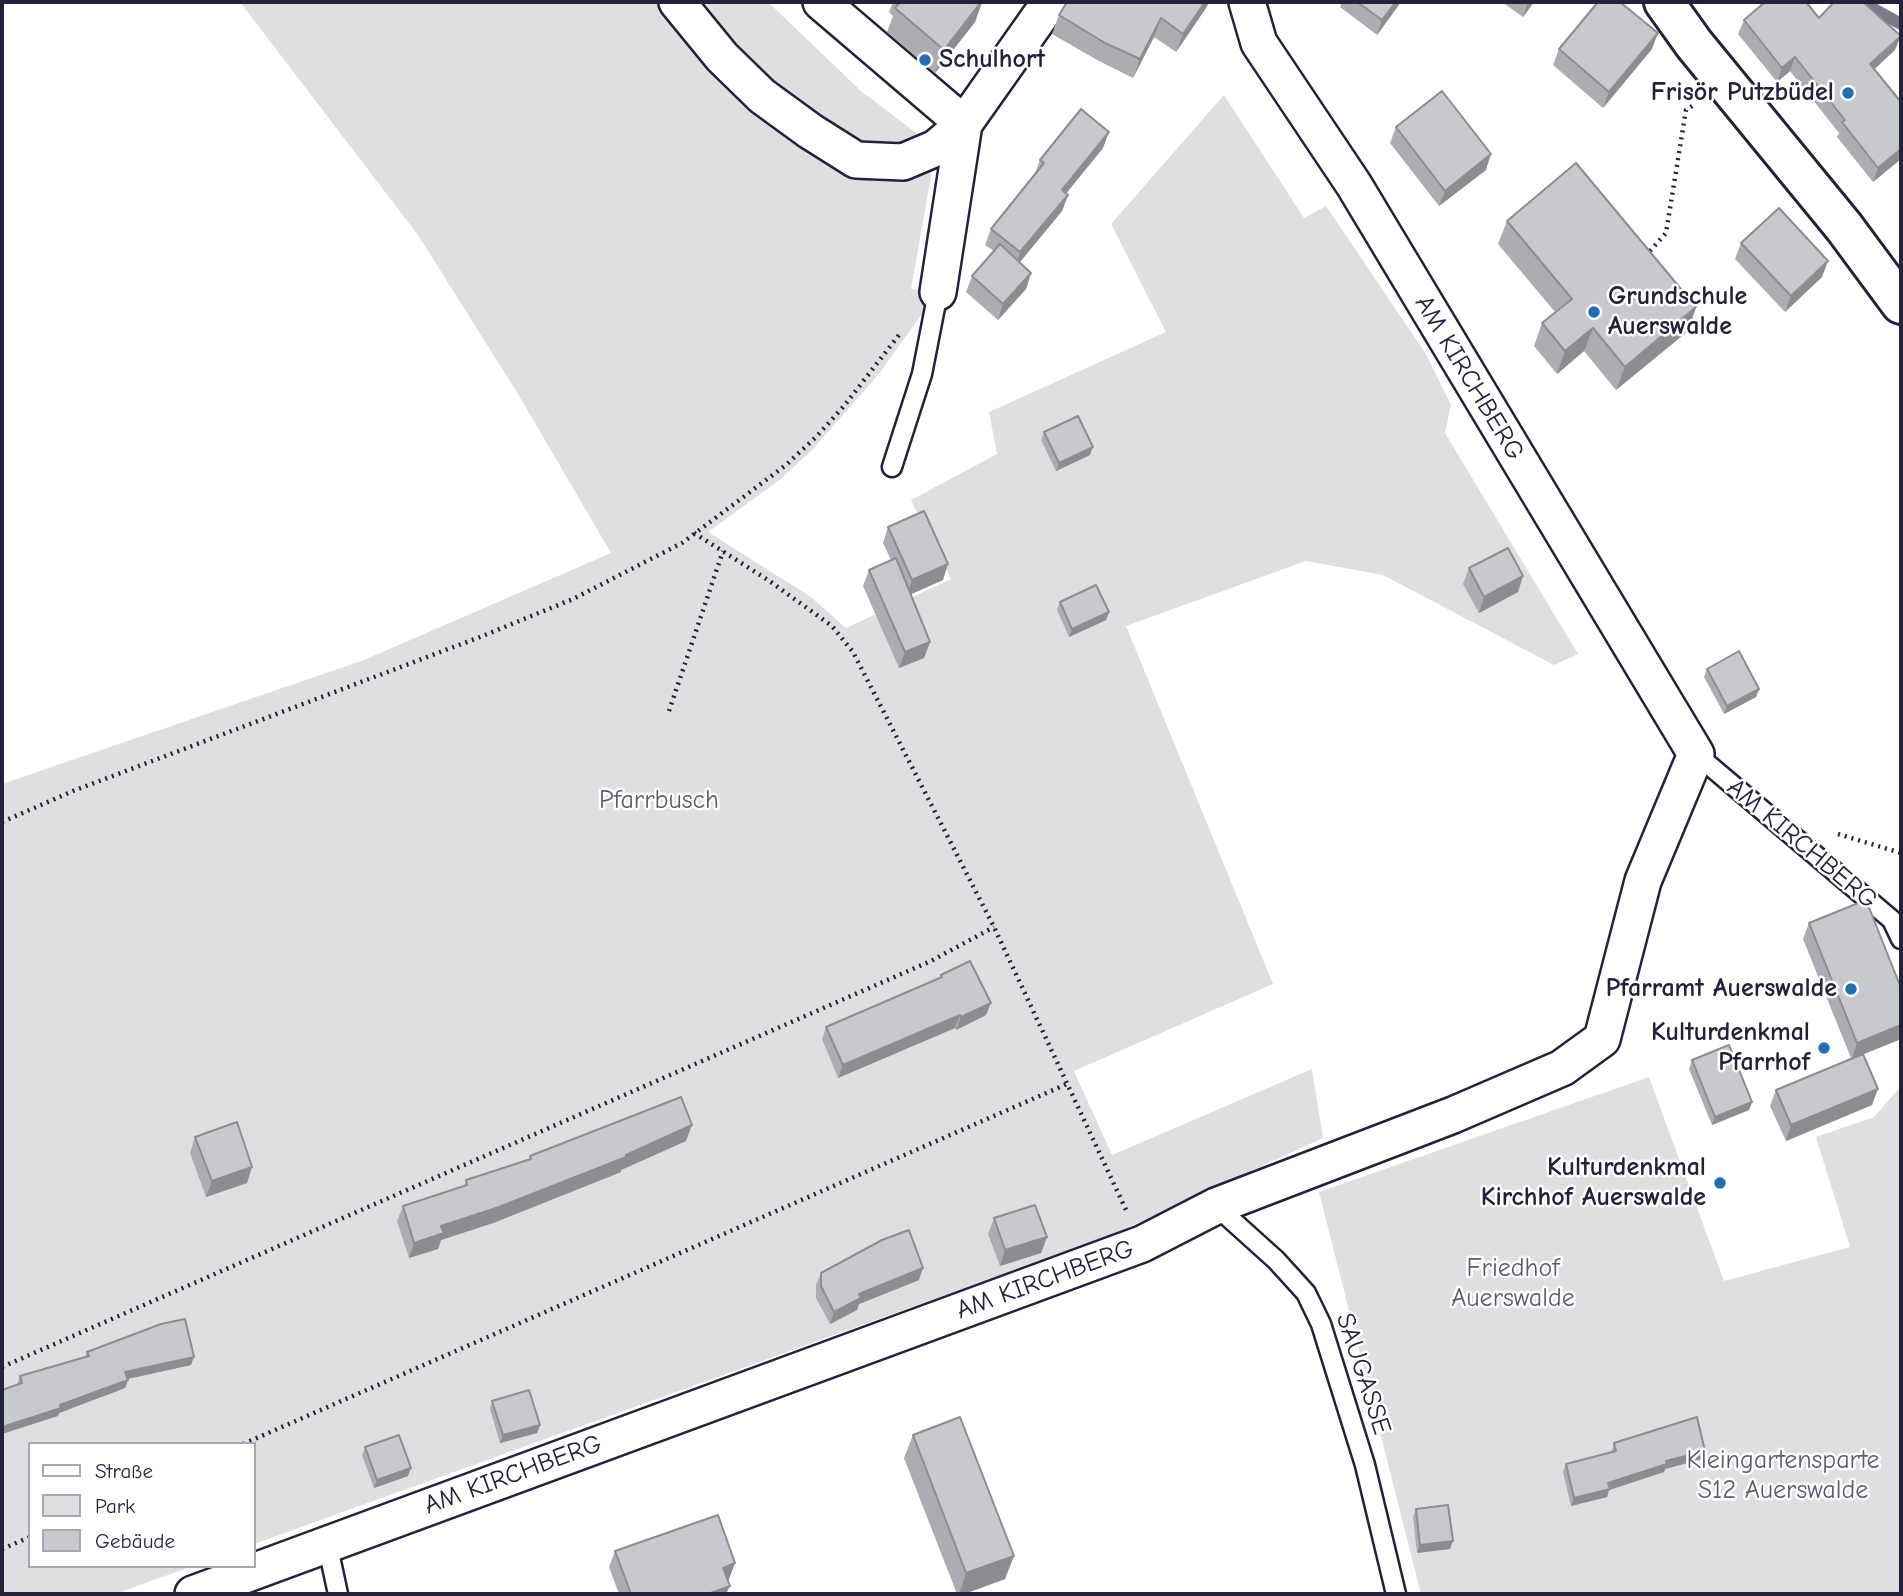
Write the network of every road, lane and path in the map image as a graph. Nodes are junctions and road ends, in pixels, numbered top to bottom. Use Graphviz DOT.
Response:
graph roads {
  1 [pos="677,2"];
  2 [pos="821,2"];
  3 [pos="1050,2"];
  4 [pos="1247,2"];
  5 [pos="1664,2"];
  6 [pos="1724,80"];
  7 [pos="964,124"];
  8 [pos="1650,251"];
  9 [pos="938,292"];
  10 [pos="1901,304"];
  11 [pos="903,330"];
  12 [pos="892,467"];
  13 [pos="694,533"];
  14 [pos="723,551"];
  15 [pos="669,710"];
  16 [pos="1696,754"];
  17 [pos="2,822"];
  18 [pos="994,927"];
  19 [pos="1901,939"];
  20 [pos="1067,1084"];
  21 [pos="1216,1206"];
  22 [pos="1142,1244"];
  23 [pos="2,1367"];
  24 [pos="248,1442"];
  25 [pos="28,1538"];
  26 [pos="327,1543"];
  27 [pos="2,1549"];
  28 [pos="192,1594"];
  29 [pos="338,1594"];
  30 [pos="1396,1594"];
  1 -- 7 [label="street"];
  2 -- 7 [label="street"];
  3 -- 7 [label="street"];
  4 -- 16 [label="street, AM KIRCHBERG"];
  5 -- 6 [label="main road"];
  6 -- 8 [label="path"];
  6 -- 10 [label="main road"];
  7 -- 9 [label="street"];
  9 -- 12 [label="lane"];
  11 -- 13 [label="path"];
  13 -- 14 [label="path"];
  13 -- 17 [label="path"];
  14 -- 15 [label="path"];
  14 -- 18 [label="path"];
  16 -- 19 [label="lane, AM KIRCHBERG"];
  16 -- 21 [label="street, AM KIRCHBERG"];
  18 -- 20 [label="path"];
  18 -- 23 [label="path"];
  20 -- 22 [label="path"];
  20 -- 24 [label="path"];
  21 -- 22 [label="street, AM KIRCHBERG"];
  21 -- 30 [label="lane, SAUGASSE"];
  22 -- 26 [label="street, AM KIRCHBERG"];
  25 -- 27 [label="path"];
  26 -- 28 [label="street, AM KIRCHBERG"];
  26 -- 29 [label="lane"];
}
